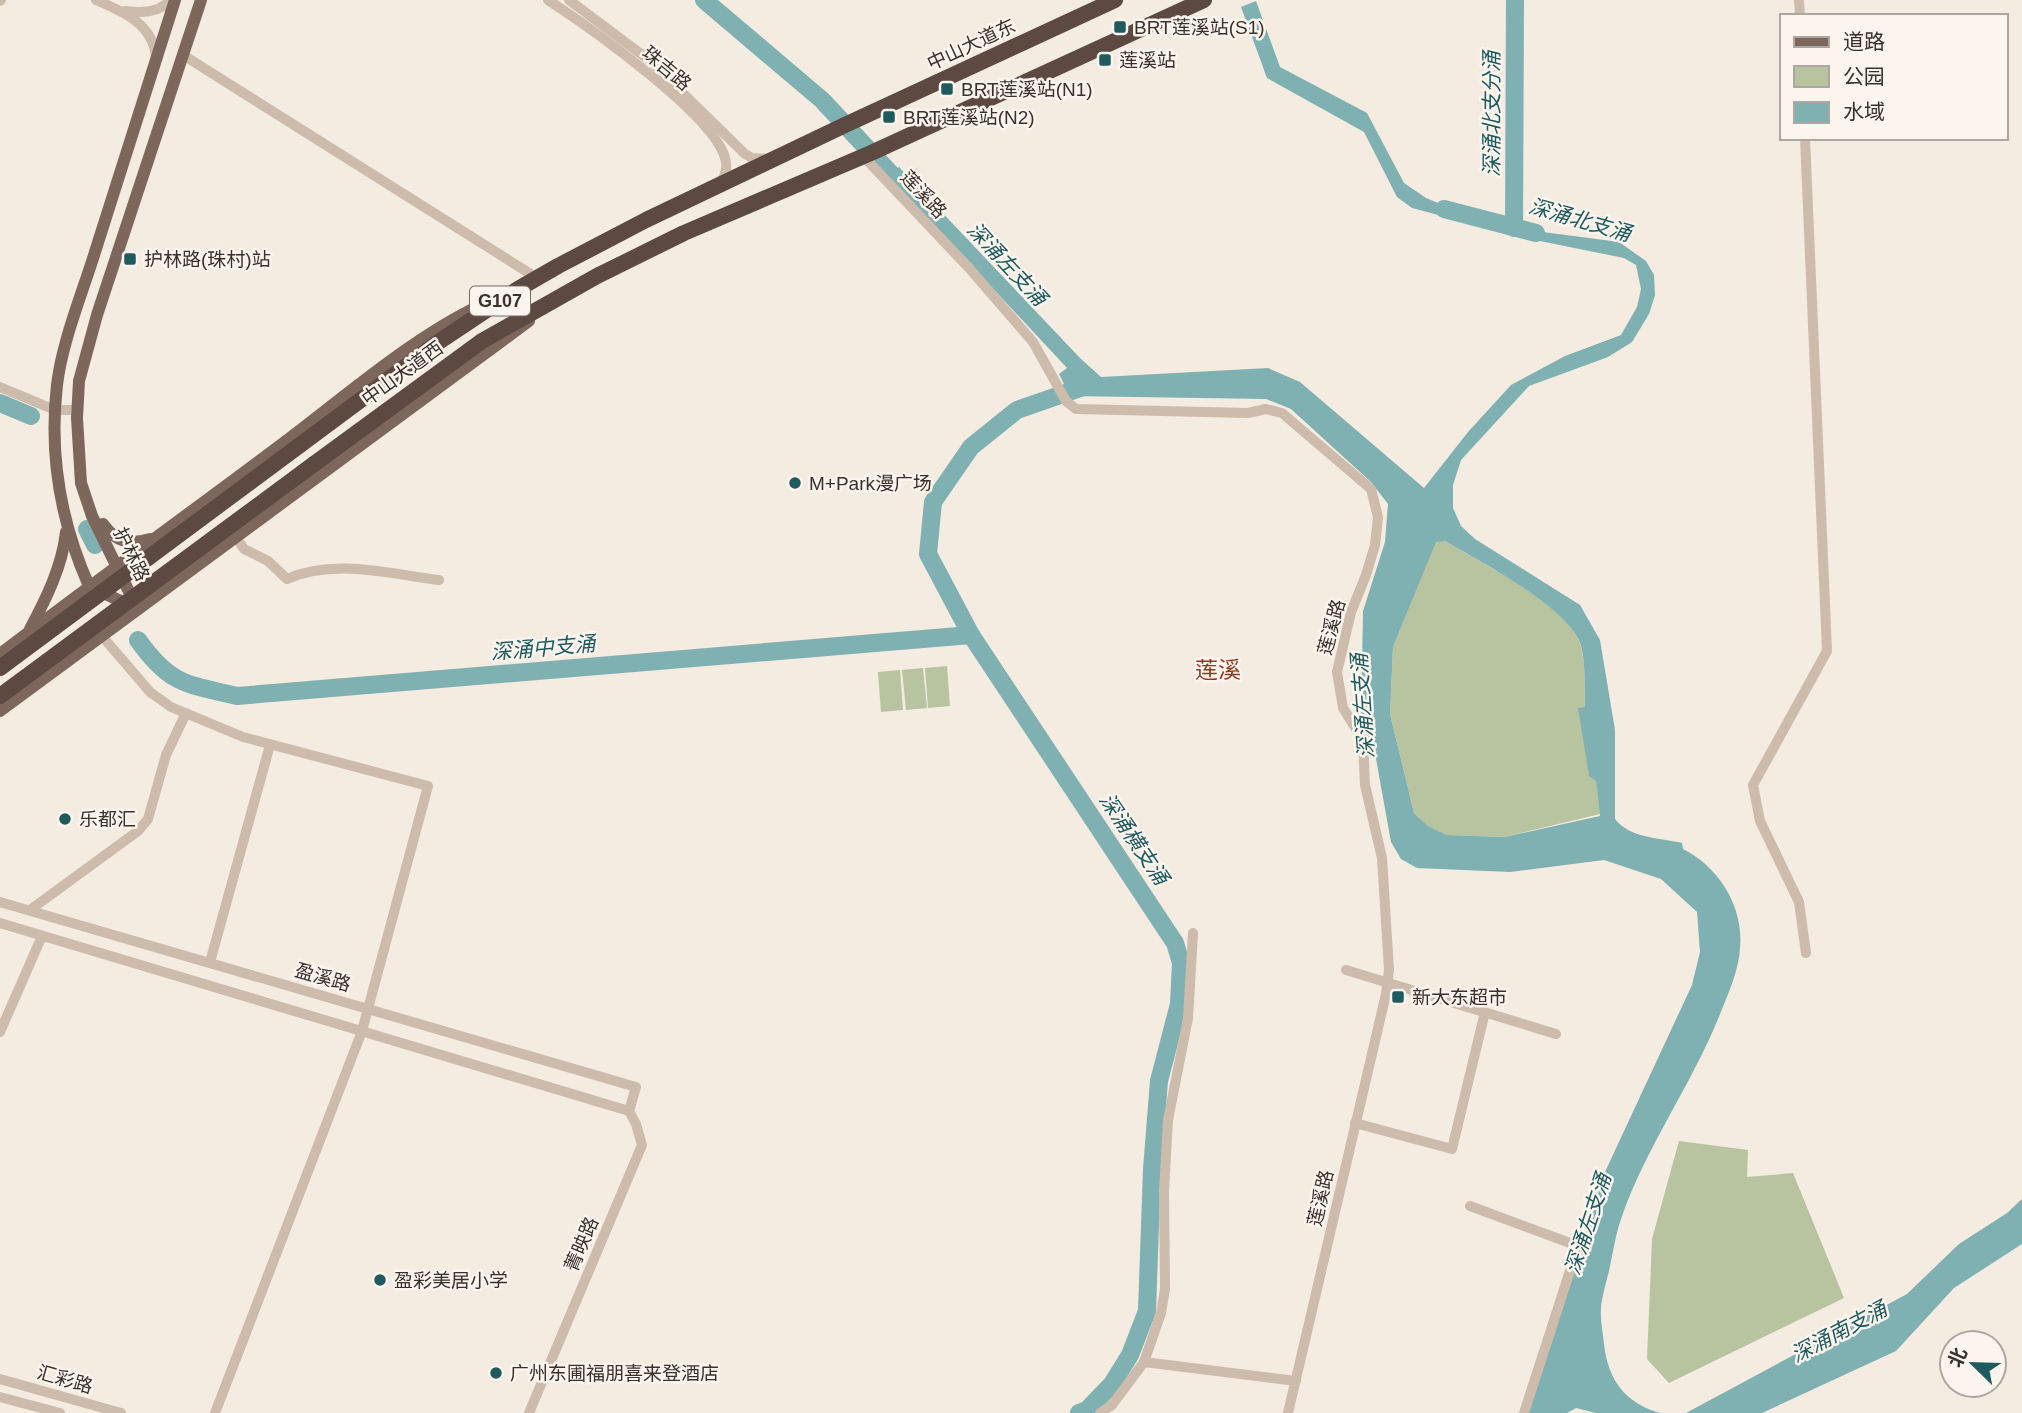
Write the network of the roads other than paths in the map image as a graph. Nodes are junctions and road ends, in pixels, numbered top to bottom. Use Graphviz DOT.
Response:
graph roads {
  1 [pos="96,0"];
  2 [pos="173,0"];
  3 [pos="201,0"];
  4 [pos="548,0"];
  5 [pos="569,0"];
  6 [pos="1115,0"];
  7 [pos="1204,0"];
  8 [pos="122,11"];
  9 [pos="183,55"];
  10 [pos="156,60"];
  11 [pos="1805,140"];
  12 [pos="867,154"];
  13 [pos="776,159"];
  14 [pos="719,187"];
  15 [pos="537,278"];
  16 [pos="518,289"];
  17 [pos="569,291"];
  18 [pos="0,387"];
  19 [pos="55,410"];
  20 [pos="77,410"];
  21 [pos="89,508"];
  22 [pos="66,521"];
  23 [pos="235,536"];
  24 [pos="154,538"];
  25 [pos="117,565"];
  26 [pos="439,580"];
  27 [pos="89,586"];
  28 [pos="137,609"];
  29 [pos="27,634"];
  30 [pos="102,636"];
  31 [pos="4,651"];
  32 [pos="0,667"];
  33 [pos="32,688"];
  34 [pos="0,696"];
  35 [pos="0,711"];
  36 [pos="186,713"];
  37 [pos="270,745"];
  38 [pos="0,902"];
  39 [pos="30,910"];
  40 [pos="0,923"];
  41 [pos="1194,933"];
  42 [pos="41,936"];
  43 [pos="1806,953"];
  44 [pos="210,962"];
  45 [pos="1346,970"];
  46 [pos="1388,982"];
  47 [pos="369,1008"];
  48 [pos="1485,1012"];
  49 [pos="362,1031"];
  50 [pos="0,1032"];
  51 [pos="1556,1034"];
  52 [pos="629,1111"];
  53 [pos="1355,1123"];
  54 [pos="1470,1206"];
  55 [pos="1144,1362"];
  56 [pos="0,1379"];
  57 [pos="1296,1381"];
  58 [pos="0,1397"];
  59 [pos="97,1410"];
  60 [pos="60,1413"];
  61 [pos="121,1413"];
  62 [pos="215,1413"];
  63 [pos="529,1413"];
  64 [pos="1100,1413"];
  65 [pos="1289,1413"];
  66 [pos="1524,1413"];
  1 -- 8 [label="street"];
  2 -- 8 [label="street"];
  2 -- 10 [label="main road"];
  3 -- 9 [label="main road, 护林路"];
  4 -- 14 [label="street, 珠吉路"];
  5 -- 13 [label="street, 珠吉路"];
  6 -- 13 [label="highway, 中山大道东 / G107"];
  7 -- 12 [label="highway, G107"];
  8 -- 10 [label="street"];
  9 -- 15 [label="street"];
  9 -- 20 [label="main road, 护林路"];
  10 -- 19 [label="main road"];
  11 -- 43 [label="street"];
  12 -- 17 [label="highway, 中山大道西 / G107"];
  12 -- 46 [label="street, 莲溪路"];
  13 -- 14 [label="highway, 中山大道西 / G107"];
  14 -- 15 [label="highway, 中山大道西 / G107"];
  15 -- 16 [label="highway, 中山大道西 / G107"];
  16 -- 24 [label="main road"];
  16 -- 32 [label="highway, 中山大道西 / G107, bridge"];
  17 -- 23 [label="main road"];
  17 -- 34 [label="highway, 中山大道西 / G107, bridge"];
  18 -- 19 [label="street"];
  19 -- 20 [label="street"];
  19 -- 22 [label="main road"];
  20 -- 21 [label="main road, 护林路"];
  21 -- 24 [label="main road"];
  21 -- 25 [label="main road, 护林路"];
  22 -- 27 [label="main road"];
  22 -- 29 [label="main road"];
  23 -- 26 [label="street"];
  23 -- 28 [label="main road"];
  24 -- 25 [label="main road"];
  25 -- 27 [label="main road"];
  25 -- 28 [label="main road, 护林路"];
  27 -- 28 [label="main road, 护林路"];
  27 -- 29 [label="main road"];
  28 -- 30 [label="main road"];
  29 -- 31 [label="main road"];
  30 -- 33 [label="main road"];
  30 -- 36 [label="street"];
  31 -- 33 [label="main road"];
  33 -- 35 [label="main road"];
  36 -- 37 [label="street"];
  36 -- 39 [label="street"];
  37 -- 44 [label="street"];
  37 -- 47 [label="street"];
  38 -- 39 [label="street, 盈溪路"];
  39 -- 44 [label="street, 盈溪路"];
  40 -- 42 [label="street"];
  41 -- 55 [label="street"];
  42 -- 49 [label="street"];
  42 -- 50 [label="street"];
  44 -- 47 [label="street, 盈溪路"];
  45 -- 46 [label="street"];
  46 -- 48 [label="street"];
  46 -- 53 [label="street, 莲溪路"];
  47 -- 49 [label="street"];
  47 -- 52 [label="street, 盈溪路"];
  48 -- 51 [label="street"];
  48 -- 53 [label="street"];
  49 -- 52 [label="street"];
  49 -- 62 [label="street"];
  52 -- 63 [label="street, 菁映路"];
  53 -- 57 [label="street, 莲溪路"];
  54 -- 66 [label="street"];
  55 -- 57 [label="street"];
  55 -- 64 [label="street"];
  56 -- 59 [label="street, 汇彩路"];
  57 -- 65 [label="street, 莲溪路"];
  58 -- 60 [label="street, 汇彩路"];
  59 -- 61 [label="street, 汇彩路"];
}
